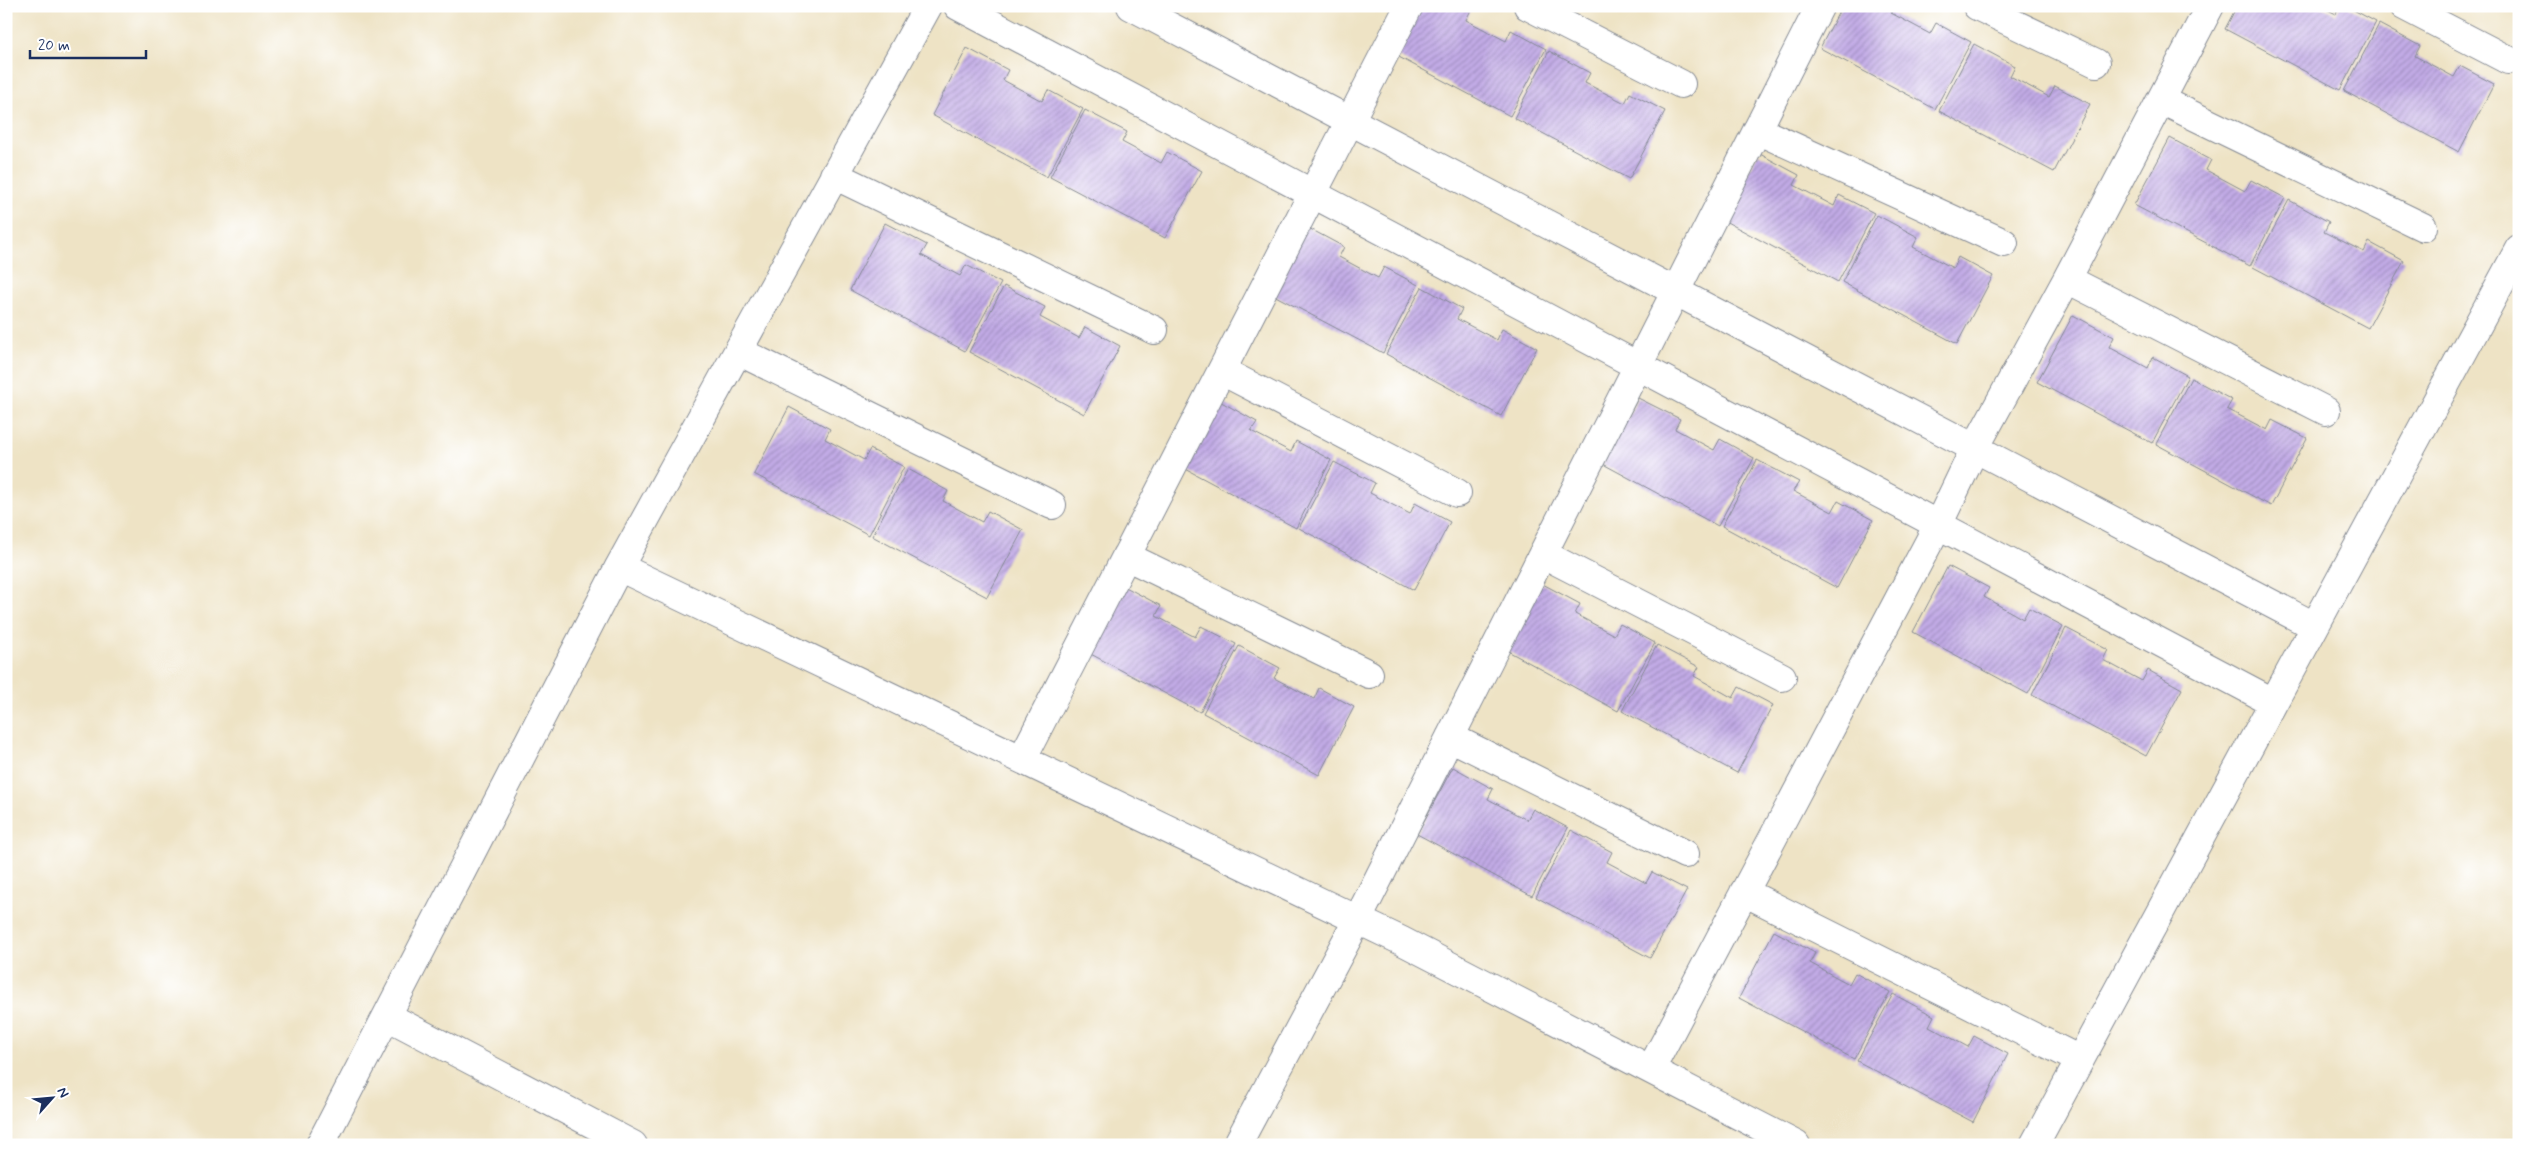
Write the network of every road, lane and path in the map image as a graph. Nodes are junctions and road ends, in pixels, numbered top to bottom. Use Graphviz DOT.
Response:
graph roads {
  1 [pos="928,6"];
  2 [pos="958,6"];
  3 [pos="1131,6"];
  4 [pos="1409,6"];
  5 [pos="1528,6"];
  6 [pos="1820,6"];
  7 [pos="1977,6"];
  8 [pos="2210,6"];
  9 [pos="2404,6"];
  10 [pos="2508,60"];
  11 [pos="2096,63"];
  12 [pos="1681,84"];
  13 [pos="2161,100"];
  14 [pos="1350,121"];
  15 [pos="1757,130"];
  16 [pos="834,175"];
  17 [pos="1312,194"];
  18 [pos="2422,227"];
  19 [pos="2004,243"];
  20 [pos="2519,249"];
  21 [pos="2067,279"];
  22 [pos="1675,291"];
  23 [pos="1154,330"];
  24 [pos="738,351"];
  25 [pos="1637,366"];
  26 [pos="1222,371"];
  27 [pos="2326,411"];
  28 [pos="1975,448"];
  29 [pos="1458,493"];
  30 [pos="1052,505"];
  31 [pos="1938,525"];
  32 [pos="1543,554"];
  33 [pos="1126,556"];
  34 [pos="620,567"];
  35 [pos="2314,626"];
  36 [pos="1369,674"];
  37 [pos="1782,677"];
  38 [pos="2273,702"];
  39 [pos="1450,737"];
  40 [pos="1022,759"];
  41 [pos="1685,854"];
  42 [pos="1744,892"];
  43 [pos="1358,919"];
  44 [pos="387,1016"];
  45 [pos="2080,1060"];
  46 [pos="1651,1069"];
  47 [pos="320,1145"];
  48 [pos="633,1145"];
  49 [pos="1237,1145"];
  50 [pos="1796,1145"];
  51 [pos="2034,1145"];
  1 -- 16 [label="street"];
  2 -- 17 [label="street"];
  3 -- 14 [label="street"];
  4 -- 14 [label="street"];
  5 -- 12 [label="street"];
  6 -- 15 [label="street"];
  7 -- 11 [label="street"];
  8 -- 13 [label="street"];
  9 -- 10 [label="street"];
  13 -- 18 [label="street"];
  13 -- 21 [label="street"];
  14 -- 17 [label="street"];
  14 -- 22 [label="street"];
  15 -- 19 [label="street"];
  15 -- 22 [label="street"];
  16 -- 23 [label="street"];
  16 -- 24 [label="street"];
  17 -- 25 [label="street"];
  17 -- 26 [label="street"];
  20 -- 35 [label="street"];
  21 -- 27 [label="street"];
  21 -- 28 [label="street"];
  22 -- 25 [label="street"];
  22 -- 28 [label="street"];
  24 -- 30 [label="street"];
  24 -- 34 [label="street"];
  25 -- 31 [label="street"];
  25 -- 32 [label="street"];
  26 -- 29 [label="street"];
  26 -- 33 [label="street"];
  28 -- 31 [label="street"];
  28 -- 35 [label="street"];
  31 -- 38 [label="street"];
  31 -- 42 [label="street"];
  32 -- 37 [label="street"];
  32 -- 39 [label="street"];
  33 -- 36 [label="street"];
  33 -- 40 [label="street"];
  34 -- 40 [label="street"];
  34 -- 44 [label="street"];
  35 -- 38 [label="street"];
  38 -- 45 [label="street"];
  39 -- 41 [label="street"];
  39 -- 43 [label="street"];
  40 -- 43 [label="street"];
  42 -- 45 [label="street"];
  42 -- 46 [label="street"];
  43 -- 46 [label="street"];
  43 -- 49 [label="street"];
  44 -- 47 [label="street"];
  44 -- 48 [label="street"];
  45 -- 51 [label="street"];
  46 -- 50 [label="street"];
}
